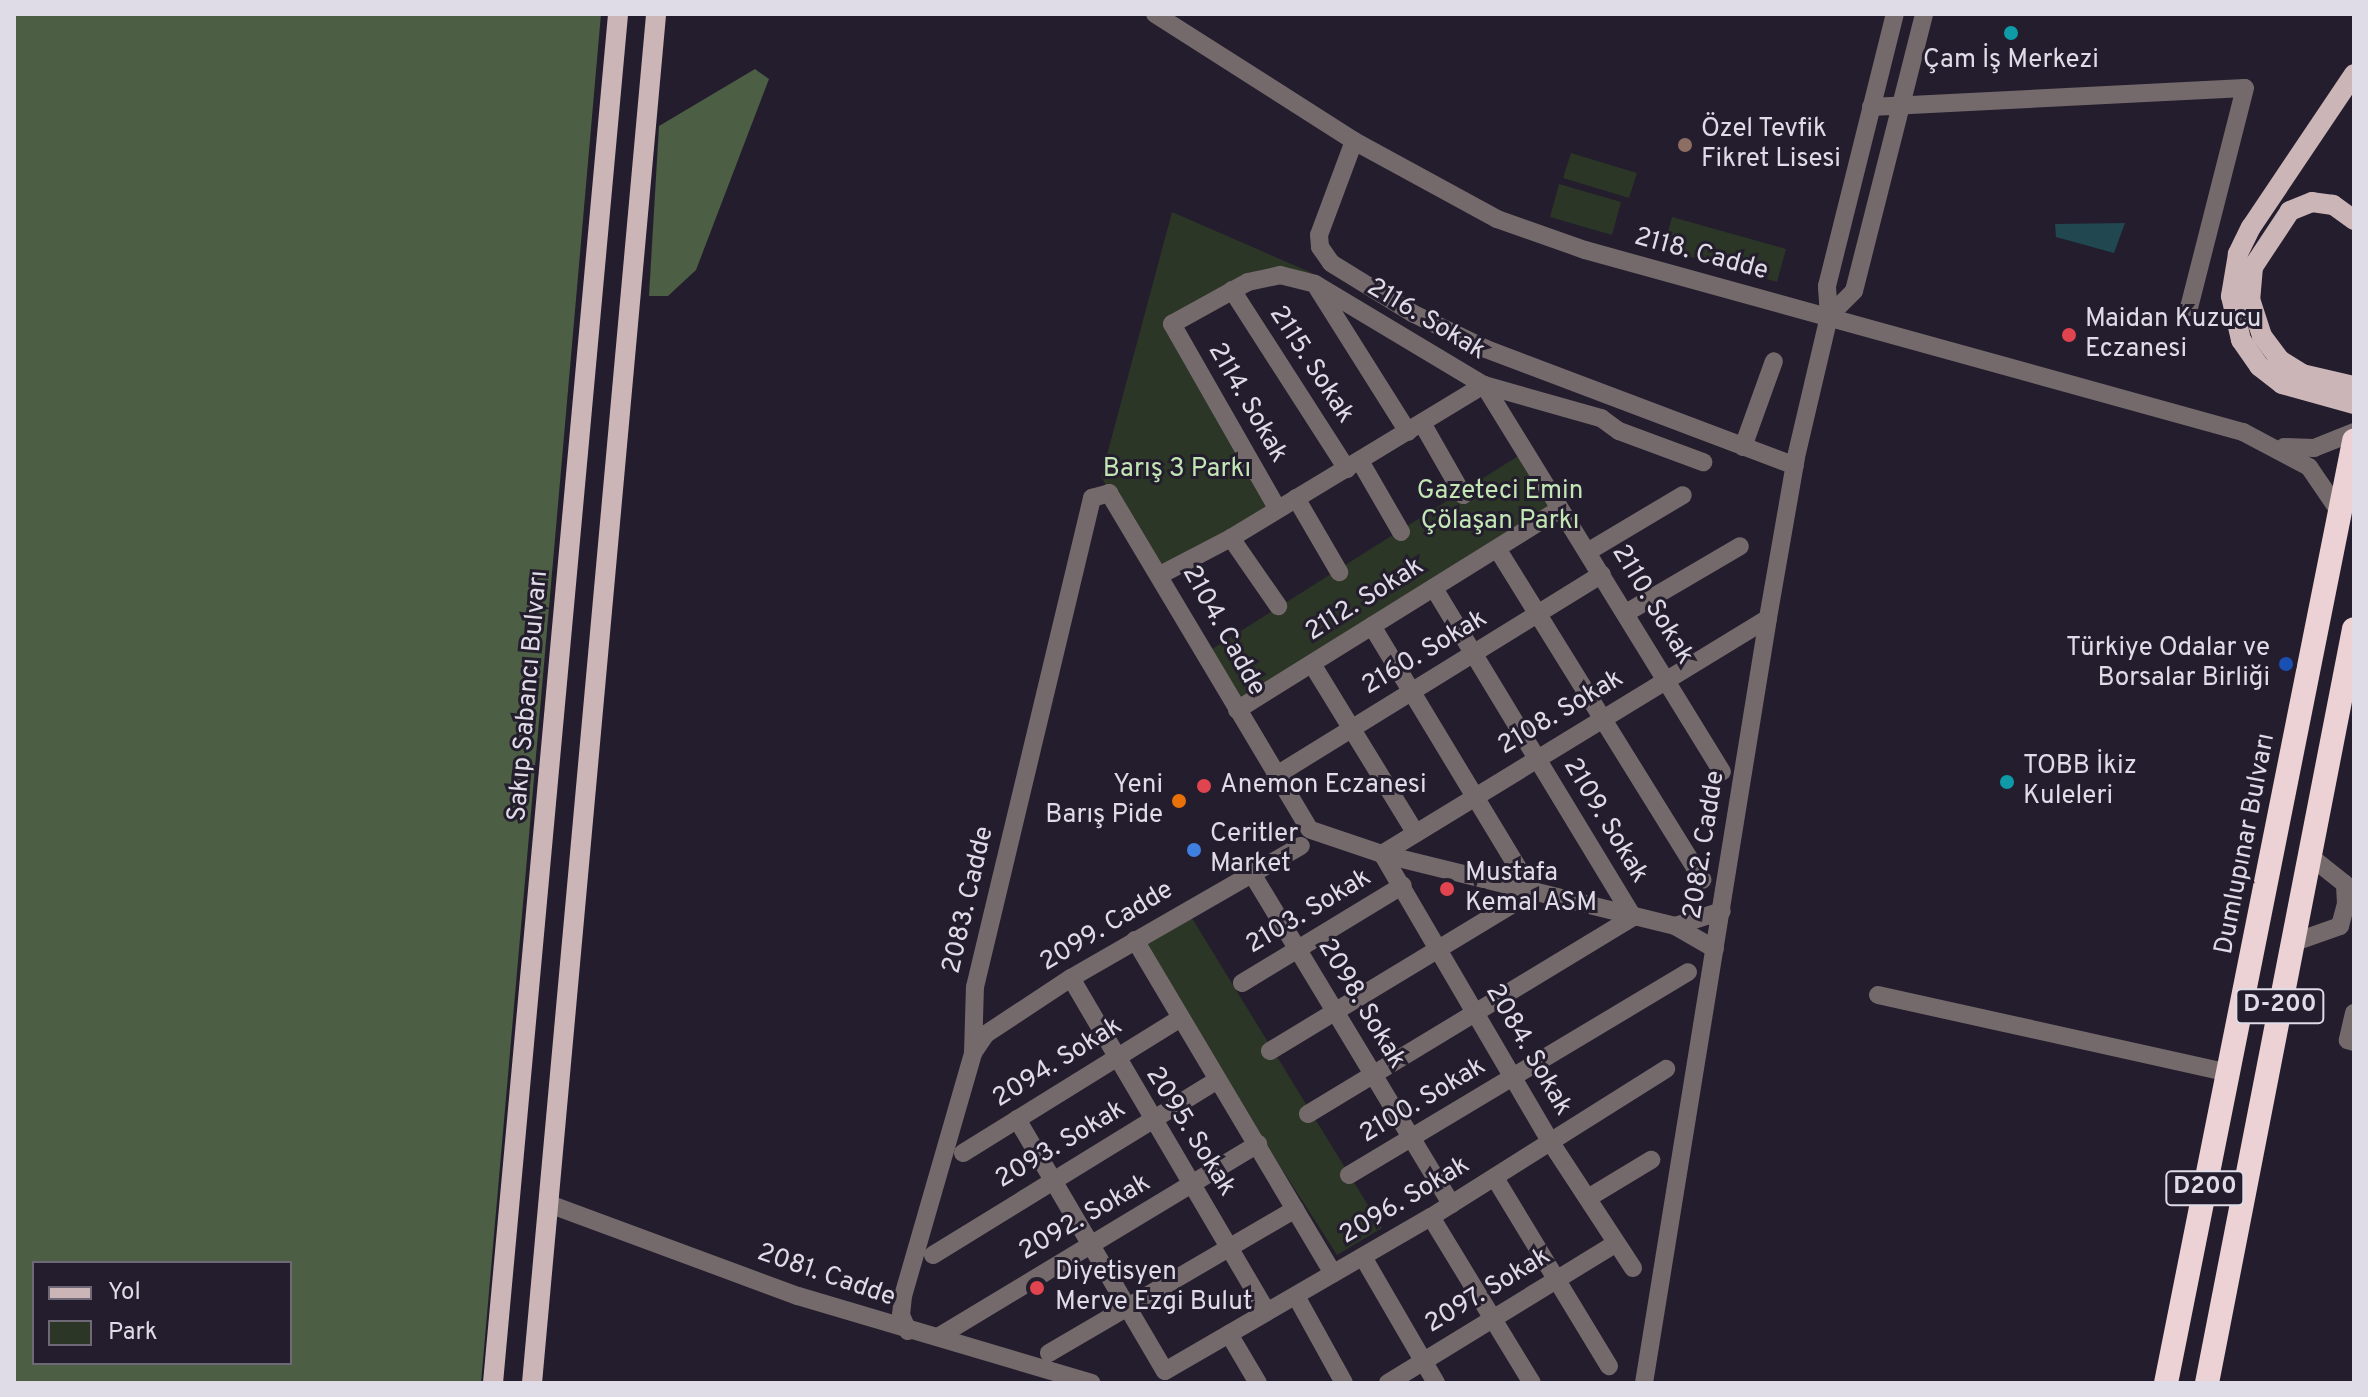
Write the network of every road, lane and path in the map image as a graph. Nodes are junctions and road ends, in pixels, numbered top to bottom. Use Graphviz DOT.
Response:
graph roads {
  1 [pos="618,14"];
  2 [pos="656,14"];
  3 [pos="1155,14"];
  4 [pos="1895,14"];
  5 [pos="1924,14"];
  6 [pos="2354,74"];
  7 [pos="1901,106"];
  8 [pos="1871,107"];
  9 [pos="1354,141"];
  10 [pos="2354,220"];
  11 [pos="1315,284"];
  12 [pos="1232,290"];
  13 [pos="2189,307"];
  14 [pos="1829,316"];
  15 [pos="1172,324"];
  16 [pos="1774,361"];
  17 [pos="1484,385"];
  18 [pos="2354,386"];
  19 [pos="2317,387"];
  20 [pos="2354,404"];
  21 [pos="1415,428"];
  22 [pos="2354,432"];
  23 [pos="2354,441"];
  24 [pos="2277,446"];
  25 [pos="1743,447"];
  26 [pos="1703,462"];
  27 [pos="1354,465"];
  28 [pos="1795,466"];
  29 [pos="1109,493"];
  30 [pos="1463,495"];
  31 [pos="1683,495"];
  32 [pos="1296,498"];
  33 [pos="1277,508"];
  34 [pos="1560,509"];
  35 [pos="2339,511"];
  36 [pos="1401,532"];
  37 [pos="1231,538"];
  38 [pos="1740,546"];
  39 [pos="1498,550"];
  40 [pos="1589,551"];
  41 [pos="1339,572"];
  42 [pos="1162,574"];
  43 [pos="1602,574"];
  44 [pos="1434,588"];
  45 [pos="1278,606"];
  46 [pos="1626,613"];
  47 [pos="1539,615"];
  48 [pos="1768,618"];
  49 [pos="1372,626"];
  50 [pos="2354,629"];
  51 [pos="1474,654"];
  52 [pos="1312,664"];
  53 [pos="1666,680"];
  54 [pos="1413,692"];
  55 [pos="1237,710"];
  56 [pos="1603,718"];
  57 [pos="1352,727"];
  58 [pos="1538,758"];
  59 [pos="1722,772"];
  60 [pos="1275,776"];
  61 [pos="1476,795"];
  62 [pos="1415,832"];
  63 [pos="1303,837"];
  64 [pos="1382,854"];
  65 [pos="2311,857"];
  66 [pos="1519,870"];
  67 [pos="1251,872"];
  68 [pos="1703,880"];
  69 [pos="1403,885"];
  70 [pos="1509,906"];
  71 [pos="1722,911"];
  72 [pos="1633,917"];
  73 [pos="1675,926"];
  74 [pos="1135,940"];
  75 [pos="2292,943"];
  76 [pos="1297,947"];
  77 [pos="1439,949"];
  78 [pos="1715,949"];
  79 [pos="1688,972"];
  80 [pos="1071,978"];
  81 [pos="1242,983"];
  82 [pos="1878,995"];
  83 [pos="1335,1013"];
  84 [pos="2354,1013"];
  85 [pos="1478,1014"];
  86 [pos="1181,1018"];
  87 [pos="2354,1042"];
  88 [pos="1270,1051"];
  89 [pos="973,1053"];
  90 [pos="1114,1058"];
  91 [pos="1666,1069"];
  92 [pos="2229,1073"];
  93 [pos="1374,1077"];
  94 [pos="1512,1077"];
  95 [pos="1217,1080"];
  96 [pos="1308,1114"];
  97 [pos="1017,1119"];
  98 [pos="1150,1122"];
  99 [pos="1412,1140"];
  100 [pos="1550,1141"];
  101 [pos="1258,1144"];
  102 [pos="963,1153"];
  103 [pos="1651,1160"];
  104 [pos="1349,1175"];
  105 [pos="1495,1178"];
  106 [pos="1052,1180"];
  107 [pos="1192,1186"];
  108 [pos="1588,1198"];
  109 [pos="549,1204"];
  110 [pos="1451,1204"];
  111 [pos="1295,1209"];
  112 [pos="1431,1217"];
  113 [pos="1090,1243"];
  114 [pos="1615,1244"];
  115 [pos="1231,1248"];
  116 [pos="933,1255"];
  117 [pos="1363,1257"];
  118 [pos="1633,1268"];
  119 [pos="1333,1274"];
  120 [pos="1557,1280"];
  121 [pos="1296,1296"];
  122 [pos="2180,1303"];
  123 [pos="1130,1306"];
  124 [pos="1267,1312"];
  125 [pos="1493,1319"];
  126 [pos="908,1331"];
  127 [pos="1229,1334"];
  128 [pos="938,1337"];
  129 [pos="1049,1353"];
  130 [pos="1423,1361"];
  131 [pos="1609,1366"];
  132 [pos="493,1383"];
  133 [pos="532,1383"];
  134 [pos="1091,1383"];
  135 [pos="1258,1383"];
  136 [pos="1344,1383"];
  137 [pos="1388,1383"];
  138 [pos="1436,1383"];
  139 [pos="1532,1383"];
  140 [pos="1644,1383"];
  141 [pos="2150,1383"];
  142 [pos="2166,1383"];
  143 [pos="2207,1383"];
  1 -- 132 [label="main road, Sakıp Sabancı Bulvarı"];
  2 -- 109 [label="main road"];
  3 -- 9 [label="street, 2118. Cadde"];
  4 -- 8 [label="street, 2082. Cadde"];
  5 -- 7 [label="street"];
  6 -- 19 [label="main road"];
  7 -- 8 [label="street"];
  7 -- 13 [label="street"];
  7 -- 14 [label="street"];
  8 -- 14 [label="street, 2082. Cadde"];
  9 -- 14 [label="street, 2118. Cadde"];
  9 -- 25 [label="street"];
  10 -- 19 [label="main road"];
  11 -- 12 [label="street, 2116. Sokak"];
  11 -- 17 [label="street, 2116. Sokak"];
  11 -- 21 [label="street"];
  12 -- 15 [label="street, 2116. Sokak"];
  12 -- 27 [label="street, 2115. Sokak"];
  14 -- 24 [label="street, 2118. Cadde"];
  14 -- 28 [label="street, 2082. Cadde"];
  15 -- 33 [label="street, 2114. Sokak"];
  16 -- 25 [label="street"];
  17 -- 21 [label="street"];
  17 -- 26 [label="street, 2116. Sokak"];
  17 -- 34 [label="street, 2110. Sokak"];
  18 -- 19 [label="main road"];
  19 -- 20 [label="main road"];
  21 -- 27 [label="street"];
  21 -- 30 [label="street"];
  22 -- 24 [label="street"];
  23 -- 35 [label="highway, Dumlupınar Bulvarı / D-200"];
  24 -- 35 [label="street"];
  25 -- 28 [label="street"];
  27 -- 32 [label="street"];
  27 -- 36 [label="street"];
  28 -- 48 [label="street, 2082. Cadde"];
  29 -- 42 [label="street, 2104. Cadde"];
  29 -- 89 [label="street, 2083. Cadde"];
  31 -- 40 [label="street"];
  32 -- 33 [label="street"];
  32 -- 41 [label="street"];
  33 -- 37 [label="street"];
  34 -- 39 [label="street, 2112. Sokak"];
  34 -- 40 [label="street, 2110. Sokak"];
  35 -- 92 [label="highway, Dumlupınar Bulvarı / D-200"];
  37 -- 42 [label="street"];
  37 -- 45 [label="street"];
  38 -- 46 [label="street"];
  39 -- 44 [label="street, 2112. Sokak"];
  39 -- 47 [label="street"];
  40 -- 43 [label="street, 2110. Sokak"];
  42 -- 55 [label="street, 2104. Cadde"];
  43 -- 46 [label="street, 2110. Sokak"];
  43 -- 47 [label="street, 2160. Sokak"];
  44 -- 49 [label="street, 2112. Sokak"];
  44 -- 51 [label="street, 2109. Sokak"];
  46 -- 53 [label="street, 2110. Sokak"];
  47 -- 51 [label="street, 2160. Sokak"];
  47 -- 56 [label="street"];
  48 -- 53 [label="street, 2108. Sokak"];
  48 -- 71 [label="street, 2082. Cadde"];
  49 -- 52 [label="street, 2112. Sokak"];
  49 -- 54 [label="street"];
  50 -- 65 [label="highway, D-200"];
  51 -- 54 [label="street, 2160. Sokak"];
  51 -- 58 [label="street, 2109. Sokak"];
  52 -- 55 [label="street, 2112. Sokak"];
  52 -- 57 [label="street"];
  53 -- 56 [label="street, 2108. Sokak"];
  53 -- 59 [label="street, 2110. Sokak"];
  54 -- 57 [label="street, 2160. Sokak"];
  54 -- 61 [label="street"];
  55 -- 60 [label="street, 2104. Cadde"];
  56 -- 58 [label="street, 2108. Sokak"];
  56 -- 68 [label="street"];
  57 -- 60 [label="street, 2160. Sokak"];
  57 -- 62 [label="street"];
  58 -- 61 [label="street, 2108. Sokak"];
  58 -- 72 [label="street, 2109. Sokak"];
  60 -- 63 [label="street, 2104. Cadde"];
  61 -- 62 [label="street, 2108. Sokak"];
  61 -- 66 [label="street"];
  62 -- 64 [label="street, 2108. Sokak"];
  63 -- 64 [label="street"];
  63 -- 67 [label="street, 2099. Cadde"];
  64 -- 69 [label="street, 2084. Sokak"];
  64 -- 72 [label="street"];
  65 -- 75 [label="highway, D-200"];
  65 -- 75 [label="street"];
  67 -- 74 [label="street, 2099. Cadde"];
  67 -- 76 [label="street, 2098. Sokak"];
  69 -- 76 [label="street, 2103. Sokak"];
  69 -- 77 [label="street, 2084. Sokak"];
  70 -- 77 [label="street"];
  71 -- 73 [label="street"];
  71 -- 78 [label="street, 2082. Cadde"];
  72 -- 73 [label="street"];
  72 -- 85 [label="street"];
  73 -- 78 [label="street"];
  74 -- 80 [label="street, 2099. Cadde"];
  74 -- 86 [label="street"];
  75 -- 143 [label="highway, D-200"];
  76 -- 81 [label="street, 2103. Sokak"];
  76 -- 83 [label="street, 2098. Sokak"];
  77 -- 83 [label="street"];
  77 -- 85 [label="street, 2084. Sokak"];
  78 -- 140 [label="street, 2082. Cadde"];
  79 -- 94 [label="street, 2100. Sokak"];
  80 -- 89 [label="street, 2099. Cadde"];
  80 -- 90 [label="street, 2095. Sokak"];
  82 -- 92 [label="street"];
  83 -- 88 [label="street"];
  83 -- 93 [label="street, 2098. Sokak"];
  84 -- 87 [label="street"];
  85 -- 93 [label="street"];
  85 -- 94 [label="street, 2084. Sokak"];
  86 -- 90 [label="street, 2094. Sokak"];
  86 -- 95 [label="street"];
  89 -- 126 [label="street, 2083. Cadde"];
  90 -- 97 [label="street, 2094. Sokak"];
  90 -- 98 [label="street, 2095. Sokak"];
  91 -- 100 [label="street, 2096. Sokak"];
  92 -- 122 [label="highway, Dumlupınar Bulvarı / D200"];
  93 -- 96 [label="street"];
  93 -- 99 [label="street, 2098. Sokak"];
  94 -- 99 [label="street, 2100. Sokak"];
  94 -- 100 [label="street, 2084. Sokak"];
  95 -- 98 [label="street, 2093. Sokak"];
  95 -- 101 [label="street"];
  97 -- 102 [label="street, 2094. Sokak"];
  97 -- 106 [label="street"];
  98 -- 106 [label="street, 2093. Sokak"];
  98 -- 107 [label="street, 2095. Sokak"];
  99 -- 104 [label="street, 2100. Sokak"];
  99 -- 110 [label="street, 2098. Sokak"];
  100 -- 105 [label="street, 2096. Sokak"];
  100 -- 108 [label="street, 2084. Sokak"];
  101 -- 107 [label="street, 2092. Sokak"];
  101 -- 111 [label="street"];
  103 -- 108 [label="street"];
  105 -- 110 [label="street, 2096. Sokak"];
  105 -- 120 [label="street"];
  106 -- 113 [label="street"];
  106 -- 116 [label="street, 2093. Sokak"];
  107 -- 113 [label="street, 2092. Sokak"];
  107 -- 115 [label="street, 2095. Sokak"];
  108 -- 114 [label="street, 2084. Sokak"];
  109 -- 126 [label="street, 2081. Cadde"];
  109 -- 133 [label="main road"];
  110 -- 112 [label="street, 2096. Sokak"];
  111 -- 115 [label="street"];
  111 -- 119 [label="street"];
  112 -- 117 [label="street, 2096. Sokak"];
  112 -- 125 [label="street"];
  113 -- 123 [label="street"];
  113 -- 128 [label="street, 2092. Sokak"];
  114 -- 118 [label="street, 2084. Sokak"];
  114 -- 120 [label="street, 2097. Sokak"];
  115 -- 123 [label="street"];
  115 -- 124 [label="street, 2095. Sokak"];
  117 -- 119 [label="street, 2096. Sokak"];
  117 -- 130 [label="street"];
  119 -- 121 [label="street, 2096. Sokak"];
  120 -- 125 [label="street, 2097. Sokak"];
  120 -- 131 [label="street"];
  121 -- 124 [label="street, 2096. Sokak"];
  121 -- 136 [label="street"];
  122 -- 141 [label="highway, Dumlupınar Bulvarı"];
  122 -- 142 [label="highway, Dumlupınar Bulvarı / D200"];
  123 -- 127 [label="street, 2096. Sokak"];
  123 -- 129 [label="street"];
  124 -- 127 [label="street, 2096. Sokak"];
  125 -- 130 [label="street, 2097. Sokak"];
  125 -- 139 [label="street"];
  126 -- 128 [label="street, 2081. Cadde"];
  127 -- 135 [label="street"];
  128 -- 134 [label="street, 2081. Cadde"];
  130 -- 137 [label="street, 2097. Sokak"];
  130 -- 138 [label="street"];
}
